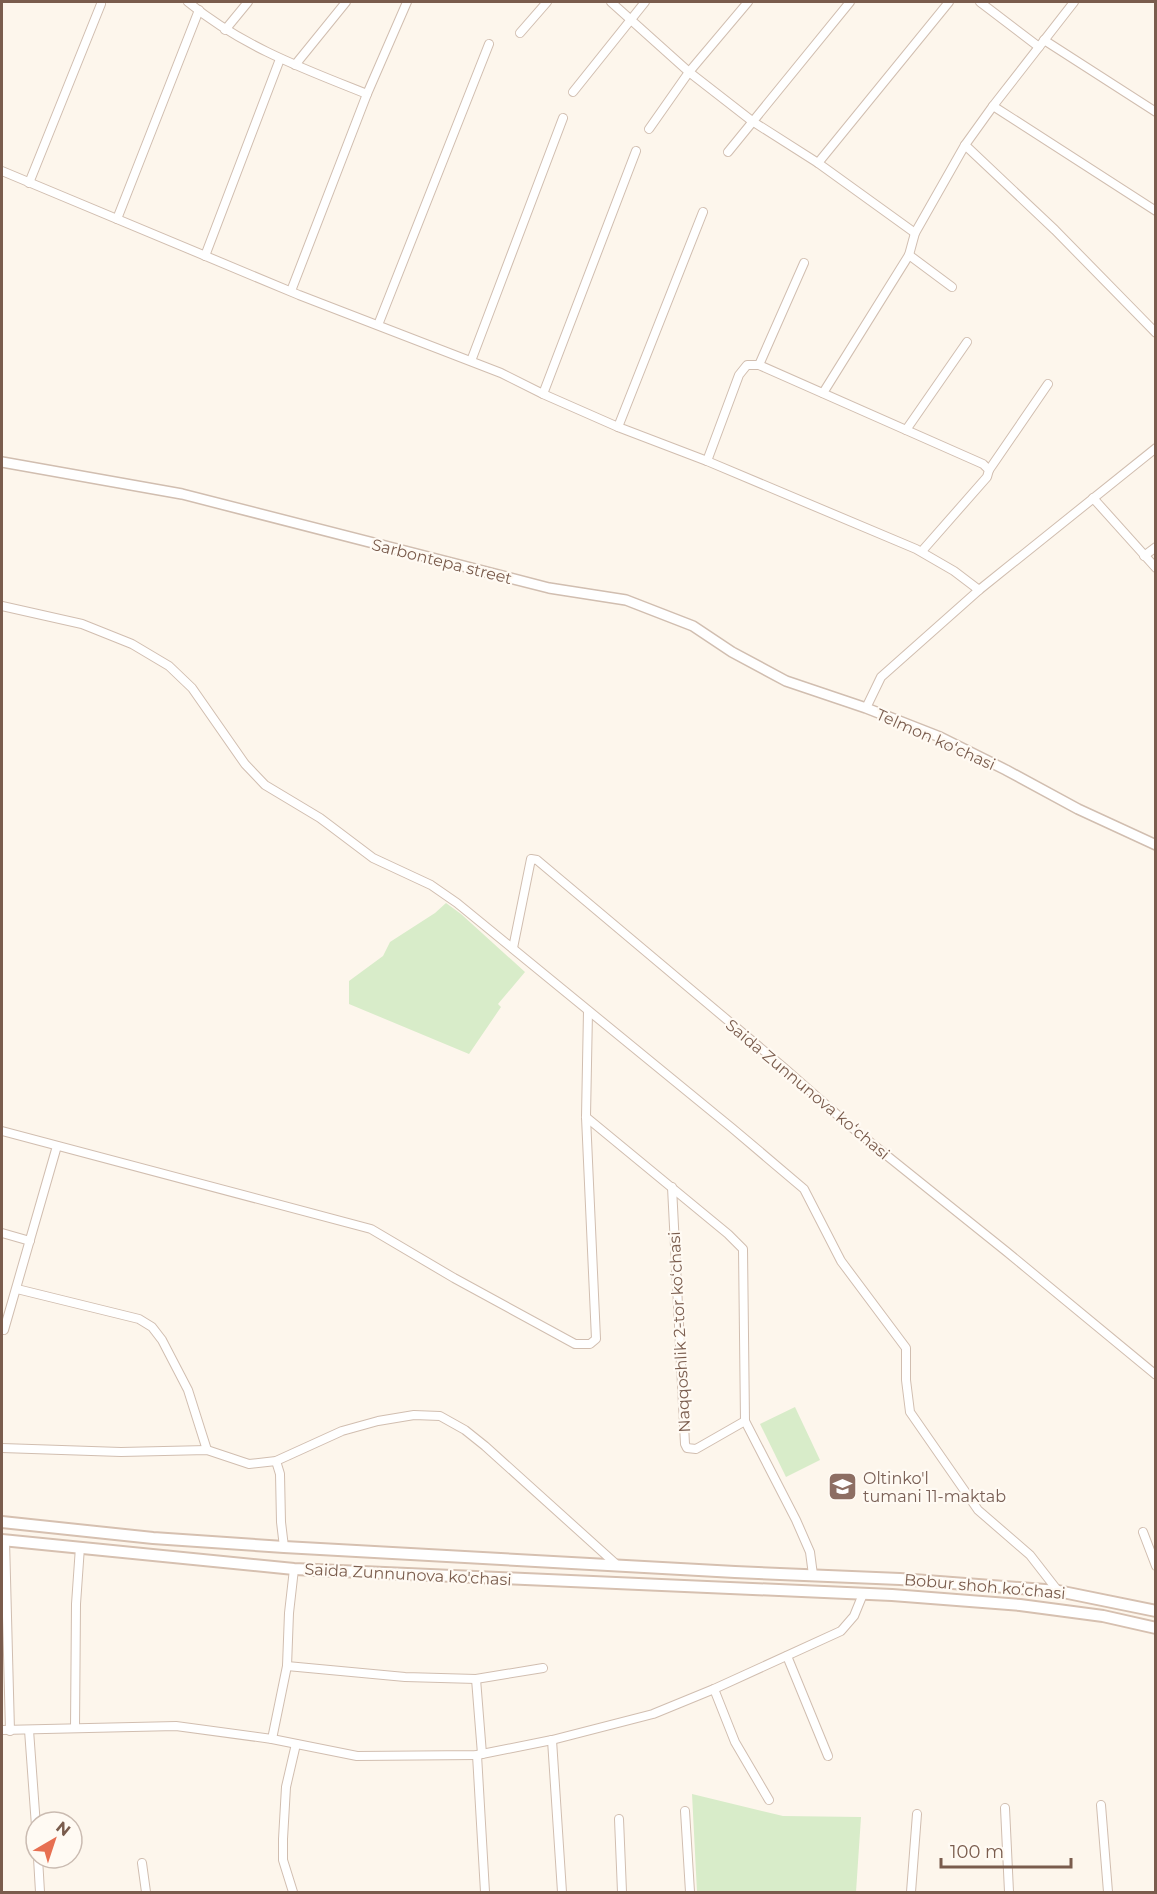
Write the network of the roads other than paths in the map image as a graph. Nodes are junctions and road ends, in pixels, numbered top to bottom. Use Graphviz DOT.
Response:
graph roads {
  1 [pos="188,2"];
  2 [pos="248,2"];
  3 [pos="346,2"];
  4 [pos="407,2"];
  5 [pos="546,2"];
  6 [pos="611,2"];
  7 [pos="645,2"];
  8 [pos="748,2"];
  9 [pos="850,2"];
  10 [pos="949,2"];
  11 [pos="980,2"];
  12 [pos="1074,2"];
  13 [pos="101,4"];
  14 [pos="199,10"];
  15 [pos="631,19"];
  16 [pos="225,30"];
  17 [pos="520,33"];
  18 [pos="489,44"];
  19 [pos="1042,44"];
  20 [pos="280,59"];
  21 [pos="295,65"];
  22 [pos="690,72"];
  23 [pos="573,92"];
  24 [pos="368,94"];
  25 [pos="993,106"];
  26 [pos="1155,112"];
  27 [pos="563,118"];
  28 [pos="752,121"];
  29 [pos="649,129"];
  30 [pos="965,145"];
  31 [pos="636,151"];
  32 [pos="728,152"];
  33 [pos="818,163"];
  34 [pos="2,171"];
  35 [pos="29,183"];
  36 [pos="1155,211"];
  37 [pos="703,212"];
  38 [pos="117,219"];
  39 [pos="915,233"];
  40 [pos="909,255"];
  41 [pos="205,256"];
  42 [pos="804,263"];
  43 [pos="952,287"];
  44 [pos="291,291"];
  45 [pos="378,326"];
  46 [pos="1155,333"];
  47 [pos="967,342"];
  48 [pos="471,361"];
  49 [pos="759,365"];
  50 [pos="1048,384"];
  51 [pos="823,393"];
  52 [pos="543,394"];
  53 [pos="618,427"];
  54 [pos="906,430"];
  55 [pos="1155,448"];
  56 [pos="707,461"];
  57 [pos="2,462"];
  58 [pos="989,470"];
  59 [pos="1093,498"];
  60 [pos="1155,547"];
  61 [pos="922,551"];
  62 [pos="1144,556"];
  63 [pos="1155,568"];
  64 [pos="979,590"];
  65 [pos="2,606"];
  66 [pos="866,708"];
  67 [pos="1155,845"];
  68 [pos="513,948"];
  69 [pos="588,1011"];
  70 [pos="586,1117"];
  71 [pos="2,1131"];
  72 [pos="57,1146"];
  73 [pos="672,1187"];
  74 [pos="2,1233"];
  75 [pos="30,1241"];
  76 [pos="17,1289"];
  77 [pos="2,1329"];
  78 [pos="1155,1376"];
  79 [pos="745,1421"];
  80 [pos="2,1448"];
  81 [pos="207,1450"];
  82 [pos="276,1461"];
  83 [pos="2,1522"];
  84 [pos="1143,1532"];
  85 [pos="3,1540"];
  86 [pos="80,1547"];
  87 [pos="284,1547"];
  88 [pos="617,1565"];
  89 [pos="1155,1566"];
  90 [pos="294,1569"];
  91 [pos="735,1572"];
  92 [pos="813,1575"];
  93 [pos="734,1589"];
  94 [pos="1058,1591"];
  95 [pos="816,1592"];
  96 [pos="863,1594"];
  97 [pos="1155,1611"];
  98 [pos="1155,1628"];
  99 [pos="787,1656"];
  100 [pos="287,1666"];
  101 [pos="543,1668"];
  102 [pos="476,1679"];
  103 [pos="714,1689"];
  104 [pos="75,1728"];
  105 [pos="6,1730"];
  106 [pos="29,1730"];
  107 [pos="272,1739"];
  108 [pos="552,1740"];
  109 [pos="296,1744"];
  110 [pos="480,1754"];
  111 [pos="828,1756"];
  112 [pos="769,1800"];
  113 [pos="1101,1805"];
  114 [pos="1005,1808"];
  115 [pos="35,1810"];
  116 [pos="685,1811"];
  117 [pos="917,1814"];
  118 [pos="619,1819"];
  119 [pos="142,1863"];
  120 [pos="39,1870"];
  121 [pos="40,1893"];
  122 [pos="146,1893"];
  123 [pos="293,1893"];
  124 [pos="485,1893"];
  125 [pos="562,1893"];
  126 [pos="622,1893"];
  127 [pos="690,1893"];
  128 [pos="911,1893"];
  129 [pos="1009,1893"];
  130 [pos="1108,1893"];
  1 -- 14 [label="street"];
  2 -- 16 [label="street"];
  3 -- 21 [label="street"];
  4 -- 24 [label="street"];
  5 -- 17 [label="street"];
  6 -- 15 [label="street"];
  7 -- 15 [label="street"];
  8 -- 22 [label="street"];
  9 -- 28 [label="street"];
  10 -- 33 [label="street"];
  11 -- 19 [label="street"];
  12 -- 19 [label="street"];
  13 -- 35 [label="street"];
  14 -- 16 [label="street"];
  14 -- 38 [label="street"];
  15 -- 22 [label="street"];
  15 -- 23 [label="street"];
  16 -- 20 [label="street"];
  18 -- 45 [label="street"];
  19 -- 25 [label="street"];
  19 -- 26 [label="street"];
  20 -- 21 [label="street"];
  20 -- 41 [label="street"];
  21 -- 24 [label="street"];
  22 -- 28 [label="street"];
  22 -- 29 [label="street"];
  24 -- 44 [label="street"];
  25 -- 30 [label="street"];
  25 -- 36 [label="street"];
  27 -- 48 [label="street"];
  28 -- 32 [label="street"];
  28 -- 33 [label="street"];
  30 -- 39 [label="street"];
  30 -- 46 [label="street"];
  31 -- 52 [label="street"];
  33 -- 39 [label="street"];
  34 -- 35 [label="street"];
  35 -- 38 [label="street"];
  37 -- 53 [label="street"];
  38 -- 41 [label="street"];
  39 -- 40 [label="street"];
  40 -- 43 [label="street"];
  40 -- 51 [label="street"];
  41 -- 44 [label="street"];
  42 -- 49 [label="street"];
  44 -- 45 [label="street"];
  45 -- 48 [label="street"];
  47 -- 54 [label="street"];
  48 -- 52 [label="street"];
  49 -- 51 [label="street"];
  49 -- 56 [label="street"];
  50 -- 58 [label="street"];
  51 -- 54 [label="street"];
  52 -- 53 [label="street"];
  53 -- 56 [label="street"];
  54 -- 58 [label="street"];
  55 -- 59 [label="street"];
  56 -- 61 [label="street"];
  57 -- 66 [label="street, Sarbontepa street"];
  58 -- 61 [label="street"];
  59 -- 62 [label="street"];
  59 -- 64 [label="street"];
  60 -- 62 [label="street"];
  61 -- 64 [label="street"];
  62 -- 63 [label="street"];
  64 -- 66 [label="street"];
  65 -- 68 [label="street"];
  66 -- 67 [label="street, Telmon koʻchasi"];
  68 -- 69 [label="street"];
  68 -- 78 [label="street, Saida Zunnunova koʻchasi"];
  69 -- 70 [label="street"];
  69 -- 94 [label="street"];
  70 -- 72 [label="street"];
  70 -- 73 [label="street"];
  71 -- 72 [label="street"];
  72 -- 75 [label="street"];
  73 -- 79 [label="street"];
  73 -- 79 [label="street, Naqqoshlik 2-tor koʻchasi"];
  74 -- 75 [label="street"];
  75 -- 76 [label="street"];
  76 -- 77 [label="street"];
  76 -- 81 [label="street"];
  79 -- 92 [label="street"];
  80 -- 81 [label="street"];
  81 -- 82 [label="street"];
  82 -- 87 [label="street"];
  82 -- 88 [label="street"];
  83 -- 87 [label="main road, Saida Zunnunova ko'chasi"];
  84 -- 89 [label="street"];
  85 -- 86 [label="main road, Saida Zunnunova ko'chasi"];
  85 -- 105 [label="street"];
  86 -- 90 [label="main road, Saida Zunnunova ko'chasi"];
  86 -- 104 [label="street"];
  87 -- 88 [label="main road, Saida Zunnunova ko'chasi"];
  88 -- 91 [label="main road, Saida Zunnunova ko'chasi"];
  90 -- 93 [label="main road, Saida Zunnunova ko'chasi"];
  90 -- 100 [label="street"];
  91 -- 92 [label="main road, Saida Zunnunova ko'chasi"];
  91 -- 93 [label="main road"];
  92 -- 94 [label="main road, Bobur shoh koʻchasi"];
  93 -- 95 [label="main road, Saida Zunnunova ko'chasi"];
  94 -- 97 [label="main road, Bobur shoh koʻchasi"];
  95 -- 96 [label="main road, Bobur shoh koʻchasi"];
  96 -- 98 [label="main road, Bobur shoh koʻchasi"];
  96 -- 99 [label="street"];
  99 -- 103 [label="street"];
  99 -- 111 [label="street"];
  100 -- 102 [label="street"];
  100 -- 107 [label="street"];
  101 -- 102 [label="street"];
  102 -- 110 [label="street"];
  103 -- 108 [label="street"];
  103 -- 112 [label="street"];
  104 -- 106 [label="street"];
  104 -- 107 [label="street"];
  105 -- 106 [label="street"];
  106 -- 115 [label="street"];
  107 -- 109 [label="street"];
  108 -- 110 [label="street"];
  108 -- 125 [label="street"];
  109 -- 110 [label="street"];
  109 -- 123 [label="street"];
  110 -- 124 [label="street"];
  113 -- 130 [label="street"];
  114 -- 129 [label="street"];
  116 -- 127 [label="street"];
  117 -- 128 [label="street"];
  118 -- 126 [label="street"];
  119 -- 122 [label="street"];
  120 -- 121 [label="street"];
}
